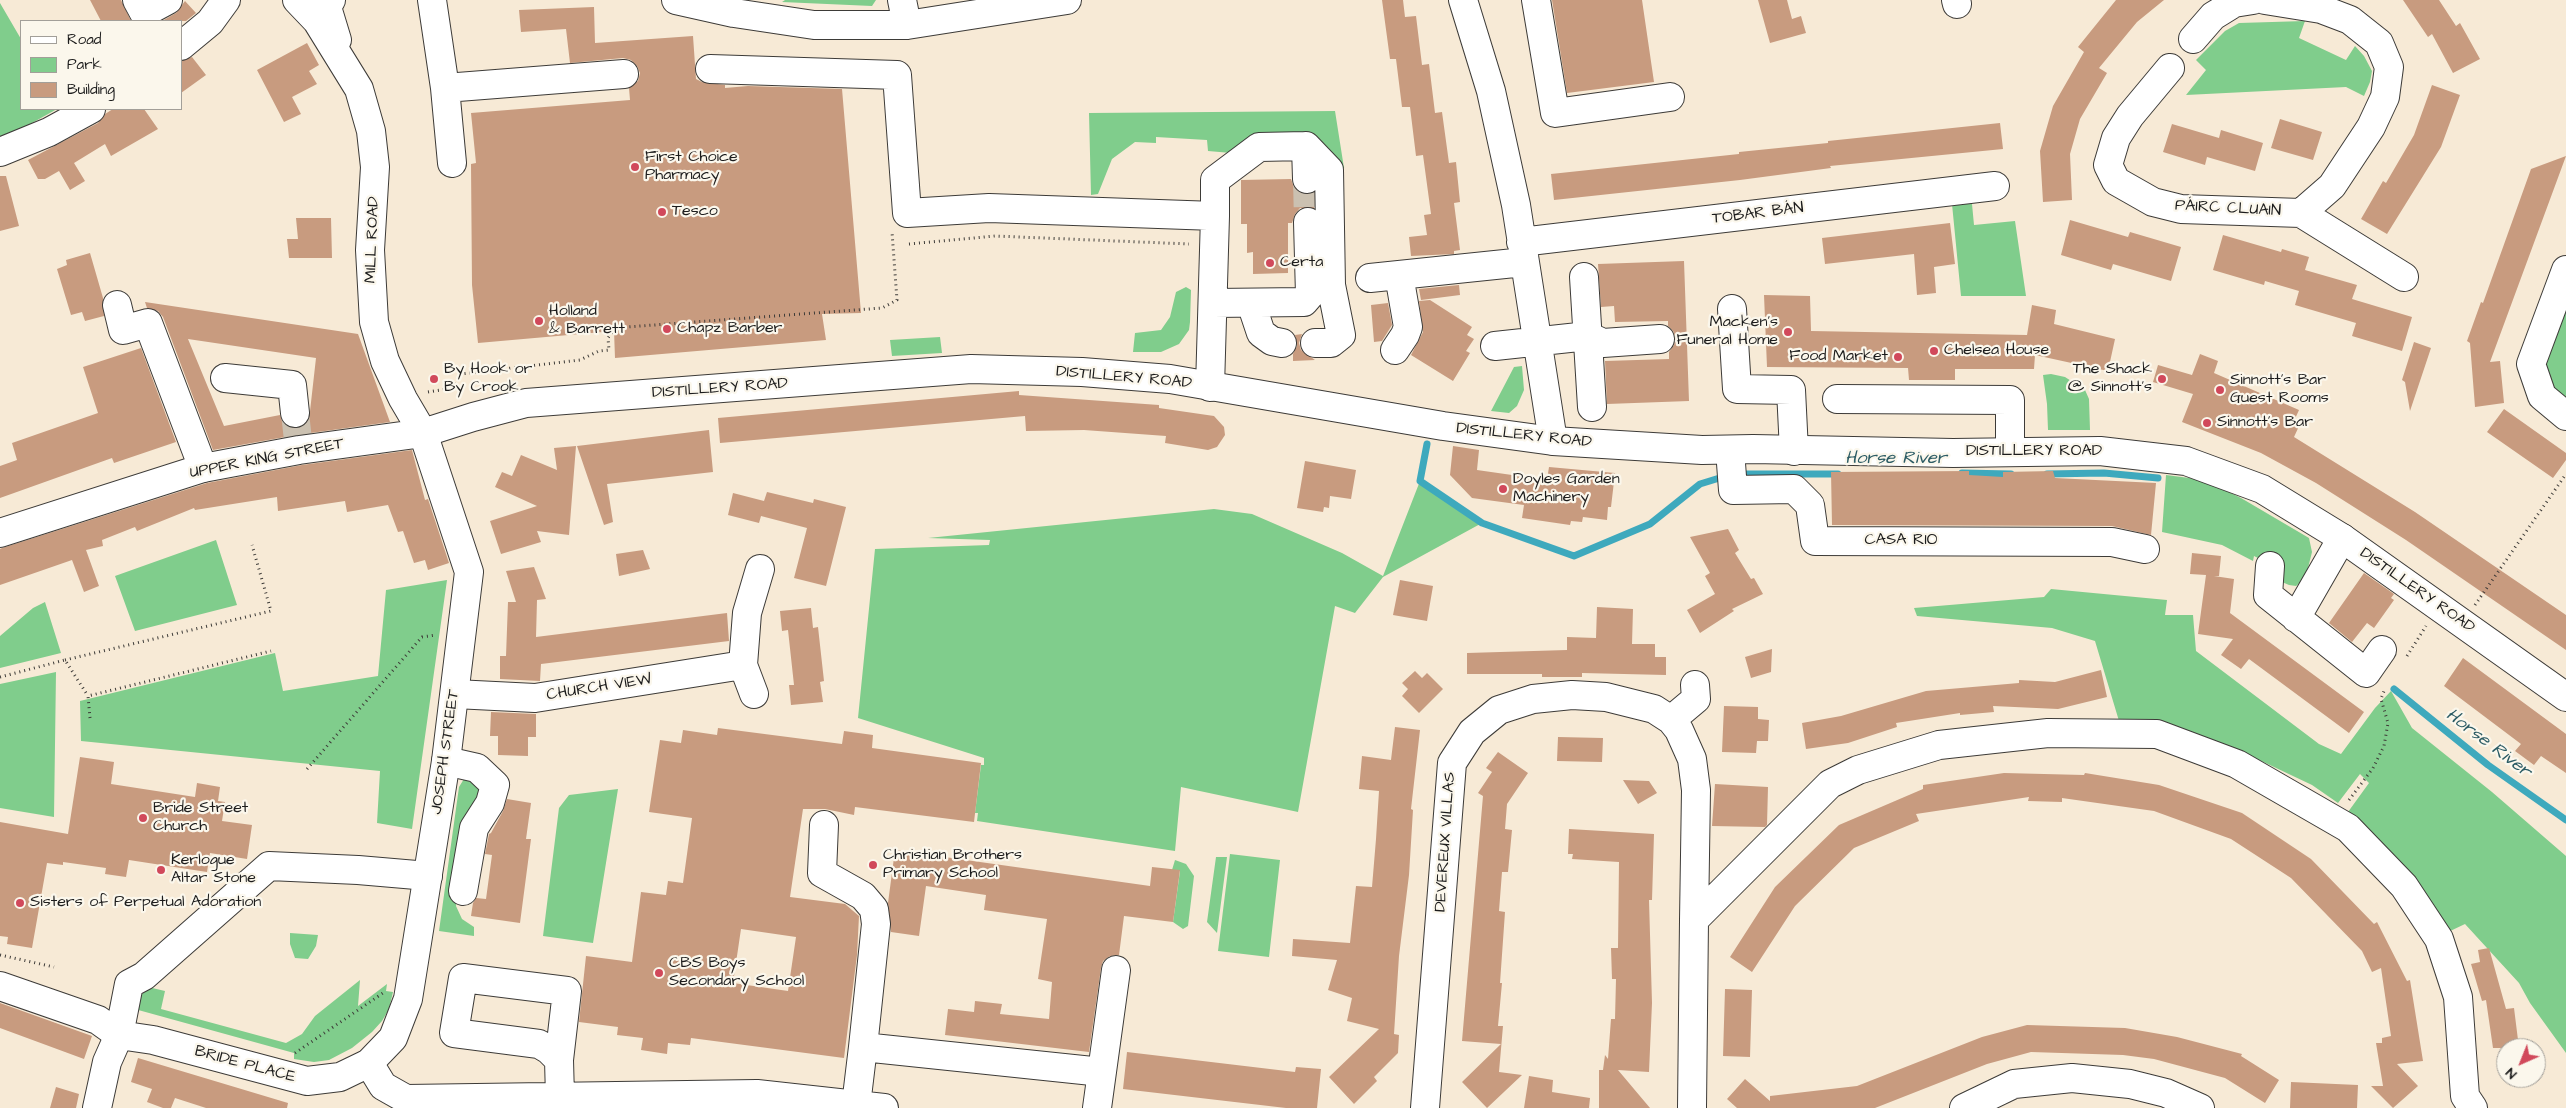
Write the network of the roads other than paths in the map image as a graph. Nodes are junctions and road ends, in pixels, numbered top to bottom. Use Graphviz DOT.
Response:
graph roads {
  1 [pos="137,0"];
  2 [pos="168,0"];
  3 [pos="226,0"];
  4 [pos="297,0"];
  5 [pos="331,0"];
  6 [pos="432,0"];
  7 [pos="676,0"];
  8 [pos="1067,0"];
  9 [pos="1463,0"];
  10 [pos="1536,0"];
  11 [pos="2253,0"];
  12 [pos="2265,0"];
  13 [pos="904,13"];
  14 [pos="2193,39"];
  15 [pos="182,45"];
  16 [pos="2170,68"];
  17 [pos="348,69"];
  18 [pos="710,69"];
  19 [pos="624,74"];
  20 [pos="445,88"];
  21 [pos="1670,97"];
  22 [pos="89,110"];
  23 [pos="1306,146"];
  24 [pos="0,152"];
  25 [pos="452,163"];
  26 [pos="1307,179"];
  27 [pos="1995,186"];
  28 [pos="2301,213"];
  29 [pos="1215,216"];
  30 [pos="1315,232"];
  31 [pos="1522,252"];
  32 [pos="2566,270"];
  33 [pos="1399,275"];
  34 [pos="2404,276"];
  35 [pos="1370,278"];
  36 [pos="1584,278"];
  37 [pos="1214,303"];
  38 [pos="1251,303"];
  39 [pos="117,305"];
  40 [pos="1732,310"];
  41 [pos="1588,336"];
  42 [pos="1660,339"];
  43 [pos="1282,342"];
  44 [pos="1536,342"];
  45 [pos="1315,343"];
  46 [pos="1495,346"];
  47 [pos="1395,350"];
  48 [pos="225,378"];
  49 [pos="1210,387"];
  50 [pos="1837,399"];
  51 [pos="1592,407"];
  52 [pos="295,413"];
  53 [pos="2566,416"];
  54 [pos="423,433"];
  55 [pos="1553,441"];
  56 [pos="1794,451"];
  57 [pos="2010,452"];
  58 [pos="203,468"];
  59 [pos="1731,469"];
  60 [pos="0,533"];
  61 [pos="2342,538"];
  62 [pos="2145,548"];
  63 [pos="2270,566"];
  64 [pos="760,569"];
  65 [pos="2296,618"];
  66 [pos="2392,657"];
  67 [pos="743,665"];
  68 [pos="1695,685"];
  69 [pos="454,694"];
  70 [pos="754,694"];
  71 [pos="2566,696"];
  72 [pos="1671,720"];
  73 [pos="446,761"];
  74 [pos="824,825"];
  75 [pos="428,876"];
  76 [pos="463,891"];
  77 [pos="1694,920"];
  78 [pos="1116,970"];
  79 [pos="0,986"];
  80 [pos="119,1035"];
  81 [pos="863,1047"];
  82 [pos="560,1060"];
  83 [pos="368,1063"];
  84 [pos="1102,1072"];
  85 [pos="560,1097"];
  86 [pos="645,1102"];
  87 [pos="405,1104"];
  88 [pos="2465,1104"];
  89 [pos="856,1105"];
  90 [pos="97,1108"];
  91 [pos="884,1108"];
  92 [pos="1097,1108"];
  93 [pos="1425,1108"];
  94 [pos="1692,1108"];
  95 [pos="1964,1108"];
  96 [pos="2200,1108"];
  1 -- 2 [label="street"];
  3 -- 15 [label="street"];
  4 -- 17 [label="street, MILL ROAD"];
  5 -- 17 [label="street, MILL ROAD"];
  6 -- 20 [label="street"];
  7 -- 13 [label="street"];
  8 -- 13 [label="street"];
  9 -- 31 [label="street"];
  10 -- 21 [label="street"];
  11 -- 14 [label="street"];
  12 -- 28 [label="street, PÁIRC CLUAIN"];
  16 -- 28 [label="street, PÁIRC CLUAIN"];
  17 -- 54 [label="street, MILL ROAD"];
  18 -- 29 [label="street"];
  19 -- 20 [label="street"];
  20 -- 25 [label="street"];
  22 -- 24 [label="street"];
  23 -- 26 [label="street"];
  23 -- 29 [label="street"];
  23 -- 30 [label="street"];
  27 -- 31 [label="street, TOBAR BÁN"];
  28 -- 34 [label="street, PÁIRC CLUAIN"];
  29 -- 37 [label="street"];
  30 -- 38 [label="street"];
  30 -- 45 [label="street"];
  31 -- 33 [label="street, TOBAR BÁN"];
  31 -- 44 [label="street"];
  32 -- 53 [label="street"];
  33 -- 35 [label="street, TOBAR BÁN"];
  33 -- 47 [label="street"];
  36 -- 41 [label="street"];
  37 -- 38 [label="street"];
  37 -- 49 [label="street"];
  38 -- 43 [label="street"];
  39 -- 58 [label="street"];
  40 -- 56 [label="street"];
  41 -- 42 [label="street"];
  41 -- 44 [label="street"];
  41 -- 51 [label="street"];
  44 -- 46 [label="street"];
  44 -- 55 [label="street"];
  48 -- 52 [label="street"];
  49 -- 54 [label="street, DISTILLERY ROAD"];
  49 -- 55 [label="street, DISTILLERY ROAD"];
  50 -- 57 [label="street"];
  54 -- 58 [label="street, UPPER KING STREET"];
  54 -- 69 [label="street, JOSEPH STREET"];
  55 -- 59 [label="street, DISTILLERY ROAD"];
  56 -- 57 [label="street, DISTILLERY ROAD"];
  56 -- 59 [label="street, DISTILLERY ROAD"];
  57 -- 61 [label="street, DISTILLERY ROAD"];
  58 -- 60 [label="street, UPPER KING STREET"];
  59 -- 62 [label="street, CASA RIO"];
  61 -- 65 [label="street"];
  61 -- 71 [label="street, DISTILLERY ROAD"];
  63 -- 65 [label="street"];
  64 -- 67 [label="street"];
  65 -- 66 [label="street"];
  67 -- 69 [label="street, CHURCH VIEW"];
  67 -- 70 [label="street"];
  68 -- 72 [label="street"];
  69 -- 73 [label="street, JOSEPH STREET"];
  72 -- 77 [label="street, DEVEREUX VILLAS"];
  72 -- 93 [label="street, DEVEREUX VILLAS"];
  73 -- 75 [label="street, JOSEPH STREET"];
  73 -- 76 [label="street"];
  74 -- 81 [label="street"];
  75 -- 80 [label="street"];
  75 -- 83 [label="street, JOSEPH STREET"];
  77 -- 88 [label="street"];
  77 -- 94 [label="street, DEVEREUX VILLAS"];
  78 -- 84 [label="street"];
  79 -- 80 [label="street"];
  80 -- 83 [label="street, BRIDE PLACE"];
  80 -- 90 [label="street"];
  81 -- 84 [label="street"];
  81 -- 89 [label="street"];
  82 -- 85 [label="street"];
  83 -- 87 [label="street"];
  84 -- 92 [label="street"];
  85 -- 86 [label="street"];
  85 -- 87 [label="street"];
  86 -- 89 [label="street"];
  89 -- 91 [label="street"];
  95 -- 96 [label="street"];
}
